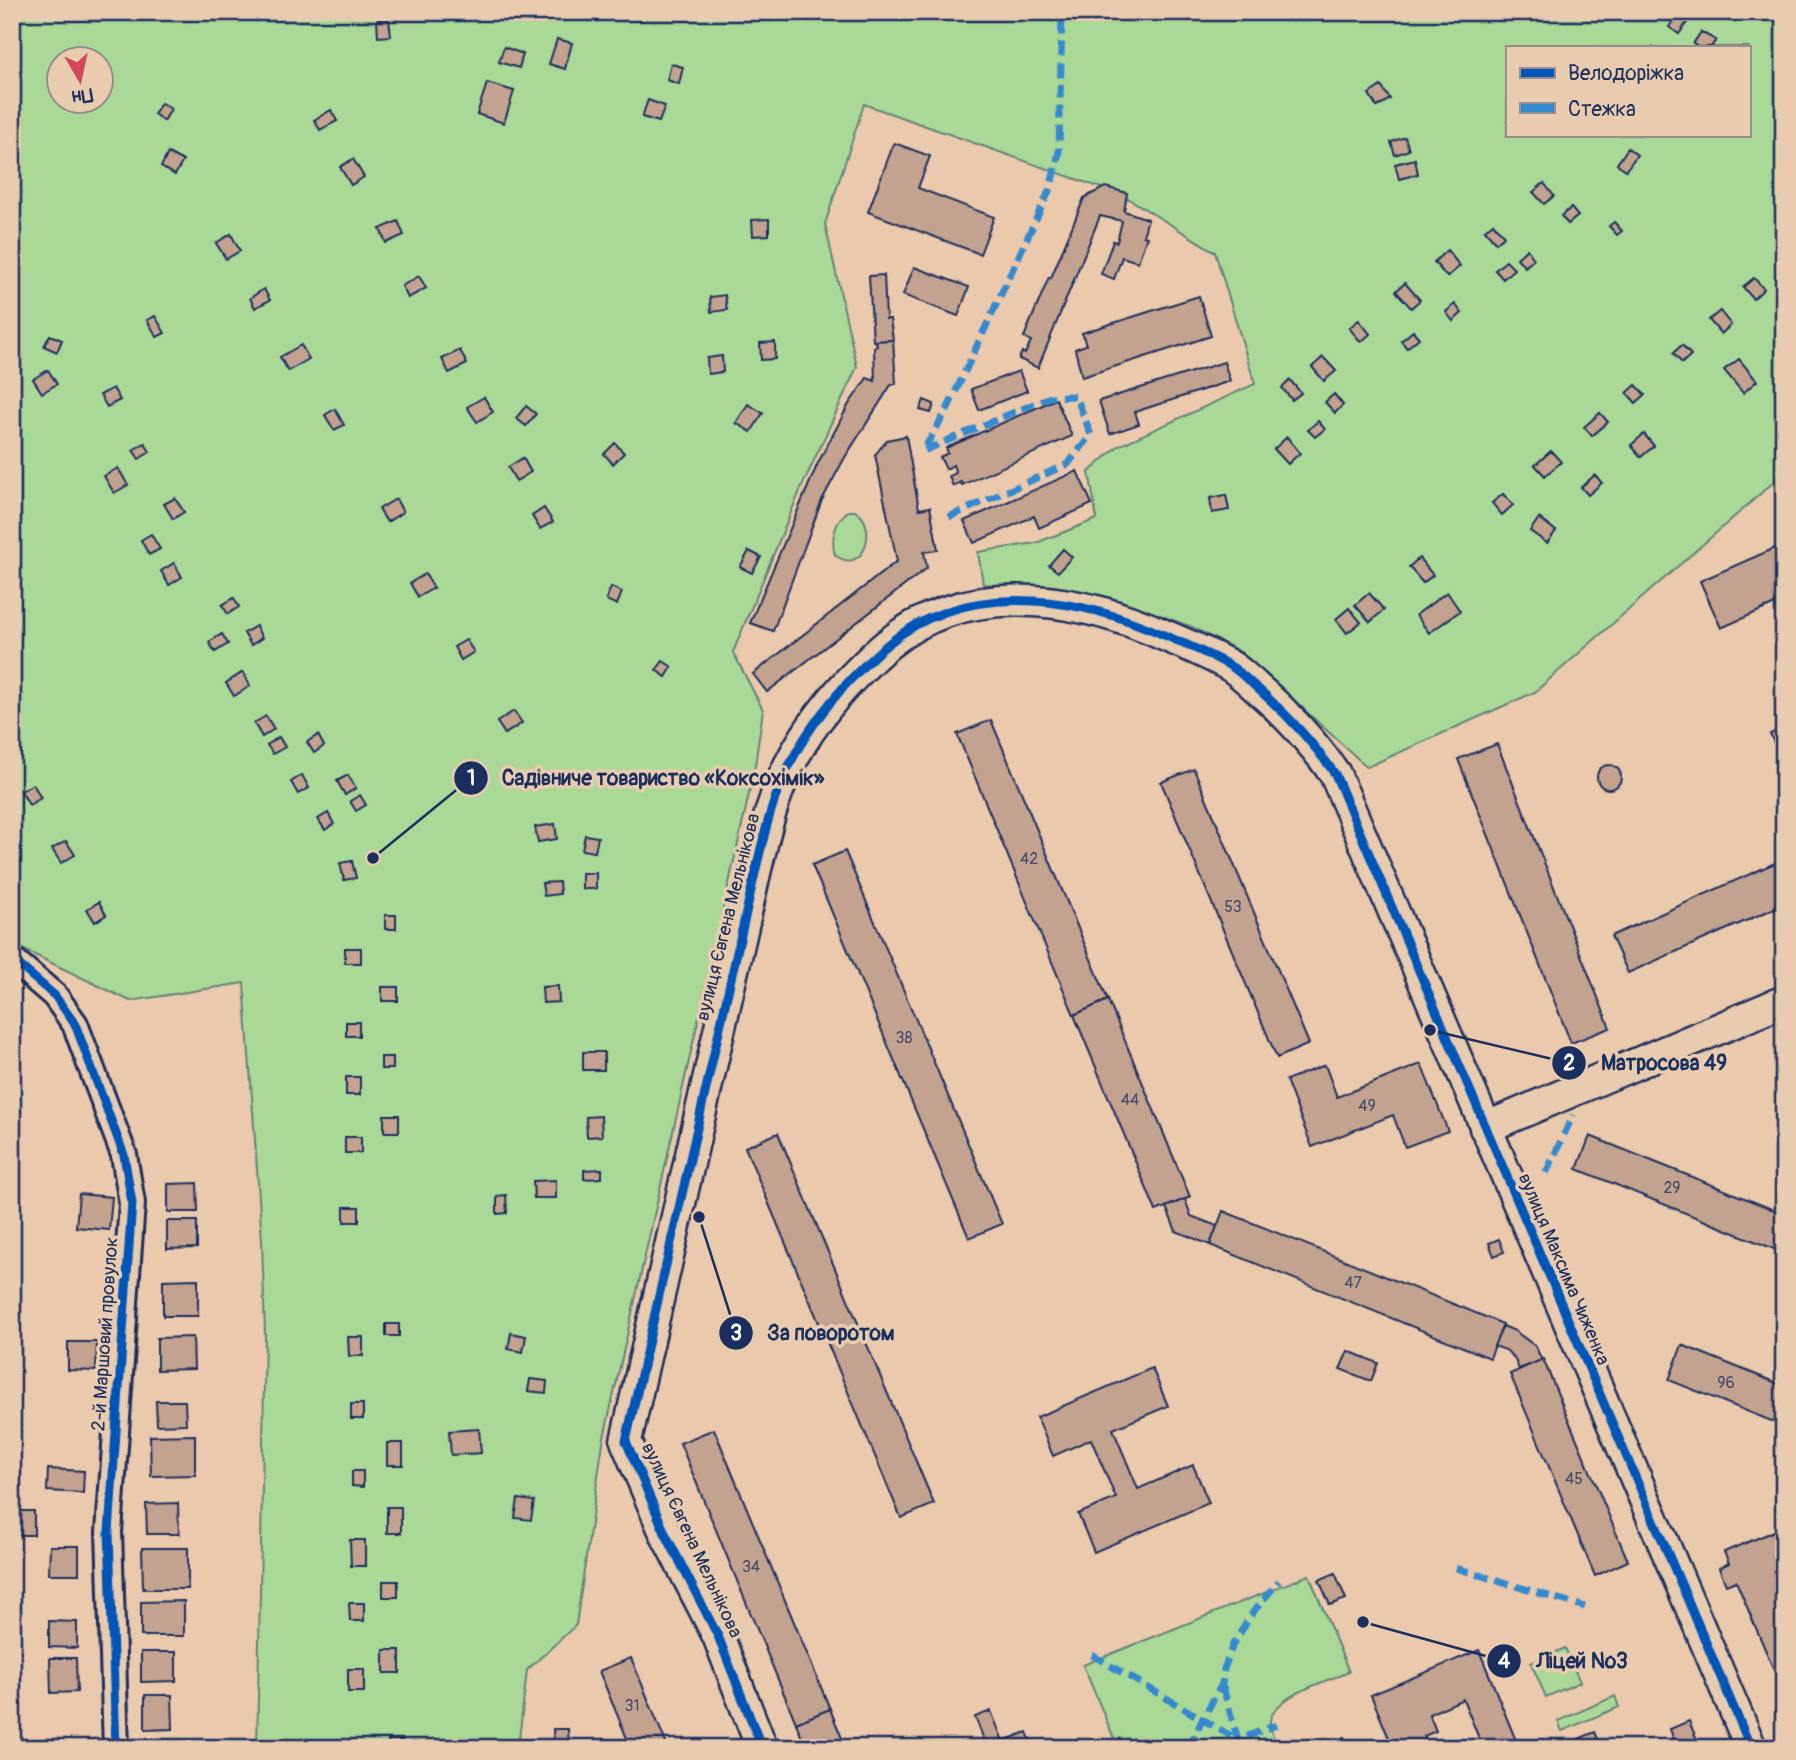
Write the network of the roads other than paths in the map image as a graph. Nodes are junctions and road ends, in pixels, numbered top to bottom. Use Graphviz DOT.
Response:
graph roads {
  1 [pos="1348,804"];
  2 [pos="12,959"];
  3 [pos="1784,1001"];
  4 [pos="1485,1128"];
  5 [pos="116,1748"];
  6 [pos="762,1748"];
  7 [pos="1751,1748"];
  1 -- 4 [label="street, вулиця Максима Чиженка"];
  1 -- 6 [label="street, вулиця Євгена Мельнікова"];
  2 -- 5 [label="street, 2-й Маршовий провулок"];
  3 -- 4 [label="street"];
  4 -- 7 [label="street, вулиця Максима Чиженка"];
}
